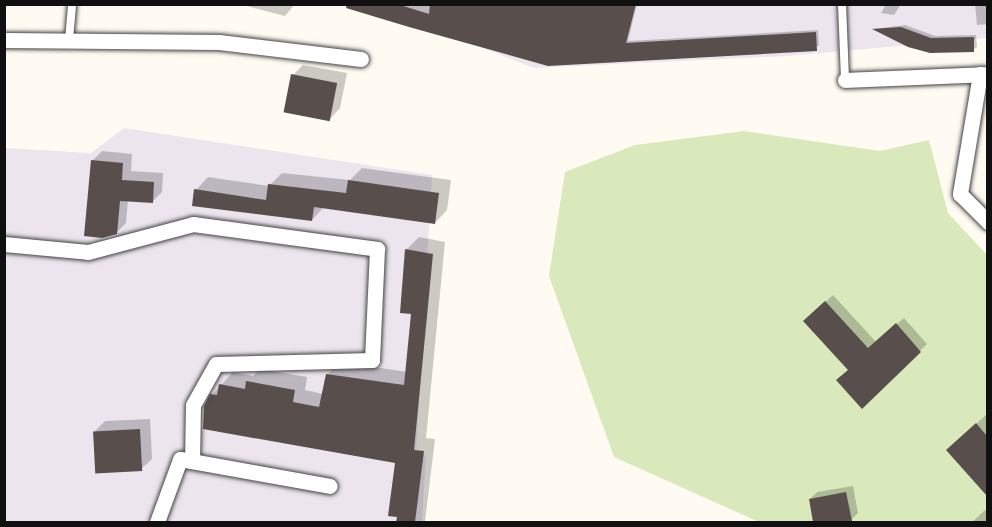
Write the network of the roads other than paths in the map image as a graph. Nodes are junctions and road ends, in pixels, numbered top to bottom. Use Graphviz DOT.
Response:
graph roads {
  1 [pos="72,4"];
  2 [pos="842,4"];
  3 [pos="4,40"];
  4 [pos="69,40"];
  5 [pos="361,59"];
  6 [pos="984,74"];
  7 [pos="845,80"];
  8 [pos="987,222"];
  9 [pos="4,244"];
  10 [pos="192,461"];
  11 [pos="330,486"];
  12 [pos="157,522"];
  1 -- 4 [label="lane"];
  2 -- 7 [label="lane"];
  3 -- 4 [label="street"];
  4 -- 5 [label="street"];
  6 -- 7 [label="street"];
  6 -- 8 [label="street"];
  9 -- 10 [label="street"];
  10 -- 11 [label="street"];
  10 -- 12 [label="street"];
}
